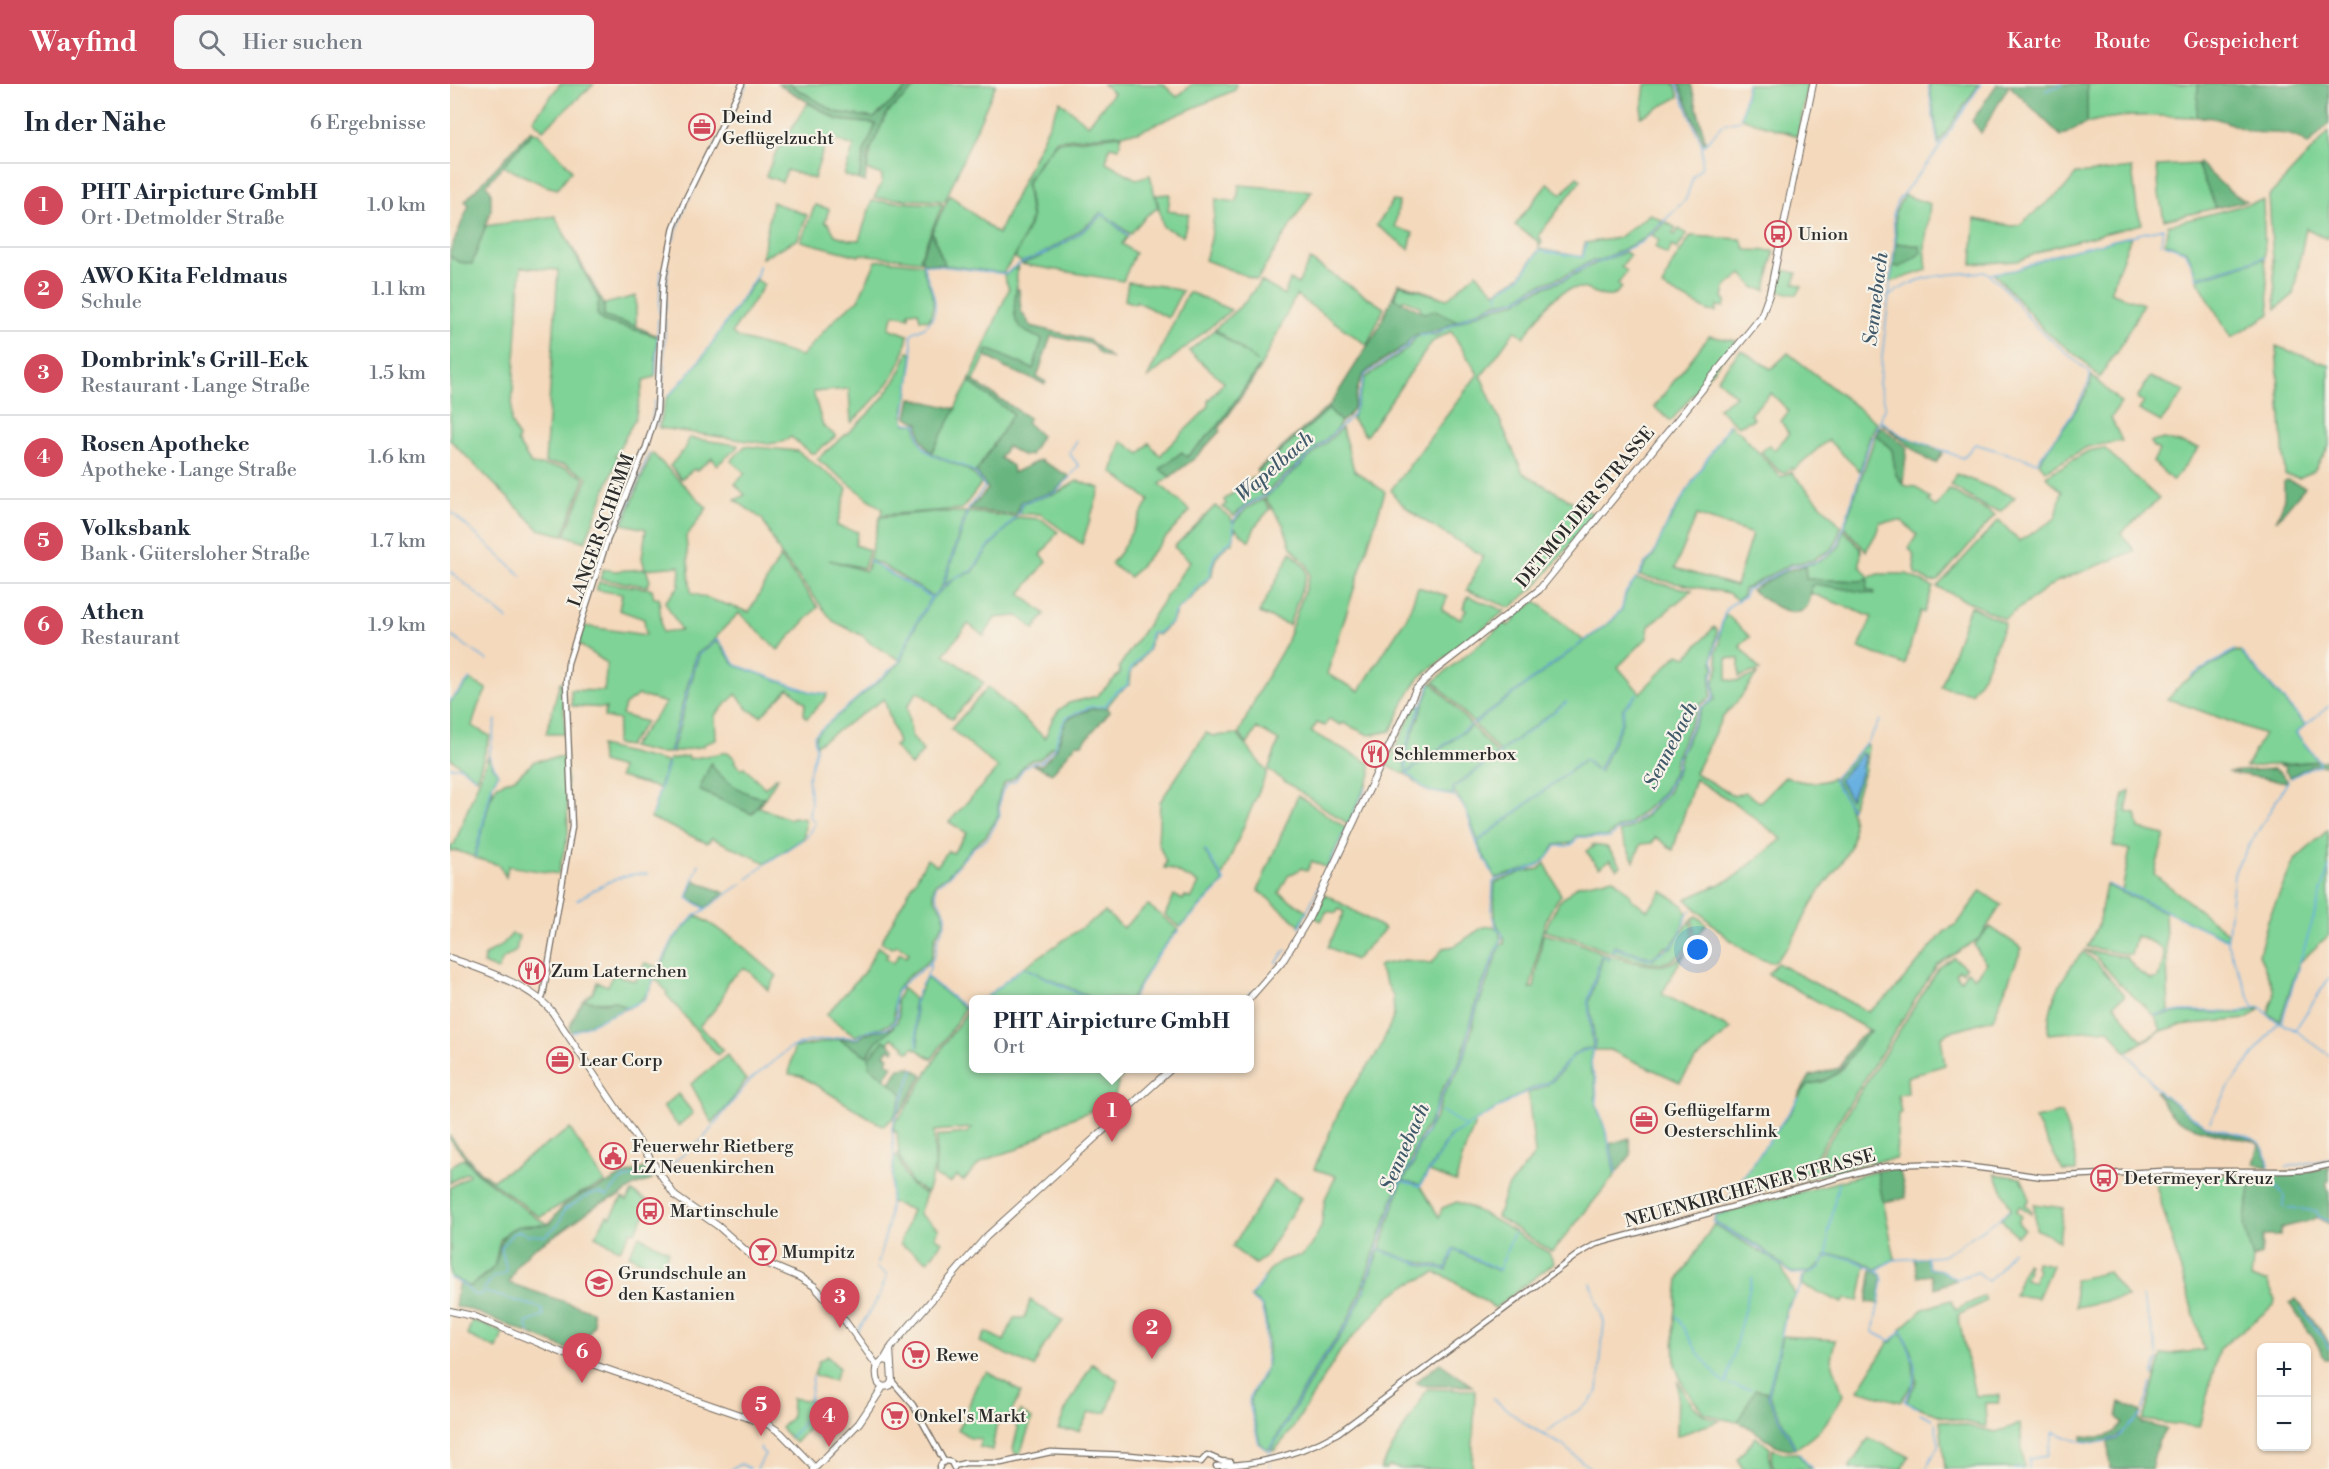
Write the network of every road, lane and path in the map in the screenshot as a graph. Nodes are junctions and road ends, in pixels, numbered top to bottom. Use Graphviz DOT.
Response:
graph roads {
  1 [pos="742,84"];
  2 [pos="1813,84"];
  3 [pos="450,958"];
  4 [pos="1252,995"];
  5 [pos="541,999"];
  6 [pos="1166,1073"];
  7 [pos="2329,1165"];
  8 [pos="450,1311"];
  9 [pos="883,1362"];
  10 [pos="886,1384"];
  11 [pos="944,1461"];
  12 [pos="1201,1462"];
  13 [pos="1215,1465"];
  14 [pos="954,1468"];
  15 [pos="814,1469"];
  16 [pos="939,1469"];
  17 [pos="1204,1469"];
  1 -- 5 [label="street, LANGER SCHEMM"];
  2 -- 4 [label="main road, DETMOLDER STRASSE"];
  3 -- 5 [label="main road"];
  5 -- 9 [label="main road"];
  6 -- 9 [label="main road"];
  7 -- 13 [label="street, NEUENKIRCHENER STRASSE"];
  8 -- 15 [label="main road"];
  9 -- 10 [label="main road"];
  9 -- 10 [label="main road"];
  10 -- 11 [label="street"];
  10 -- 15 [label="main road"];
  11 -- 14 [label="street"];
  11 -- 16 [label="street"];
  12 -- 13 [label="street, NEUENKIRCHENER STRASSE"];
  12 -- 14 [label="street"];
  12 -- 17 [label="street"];
}
